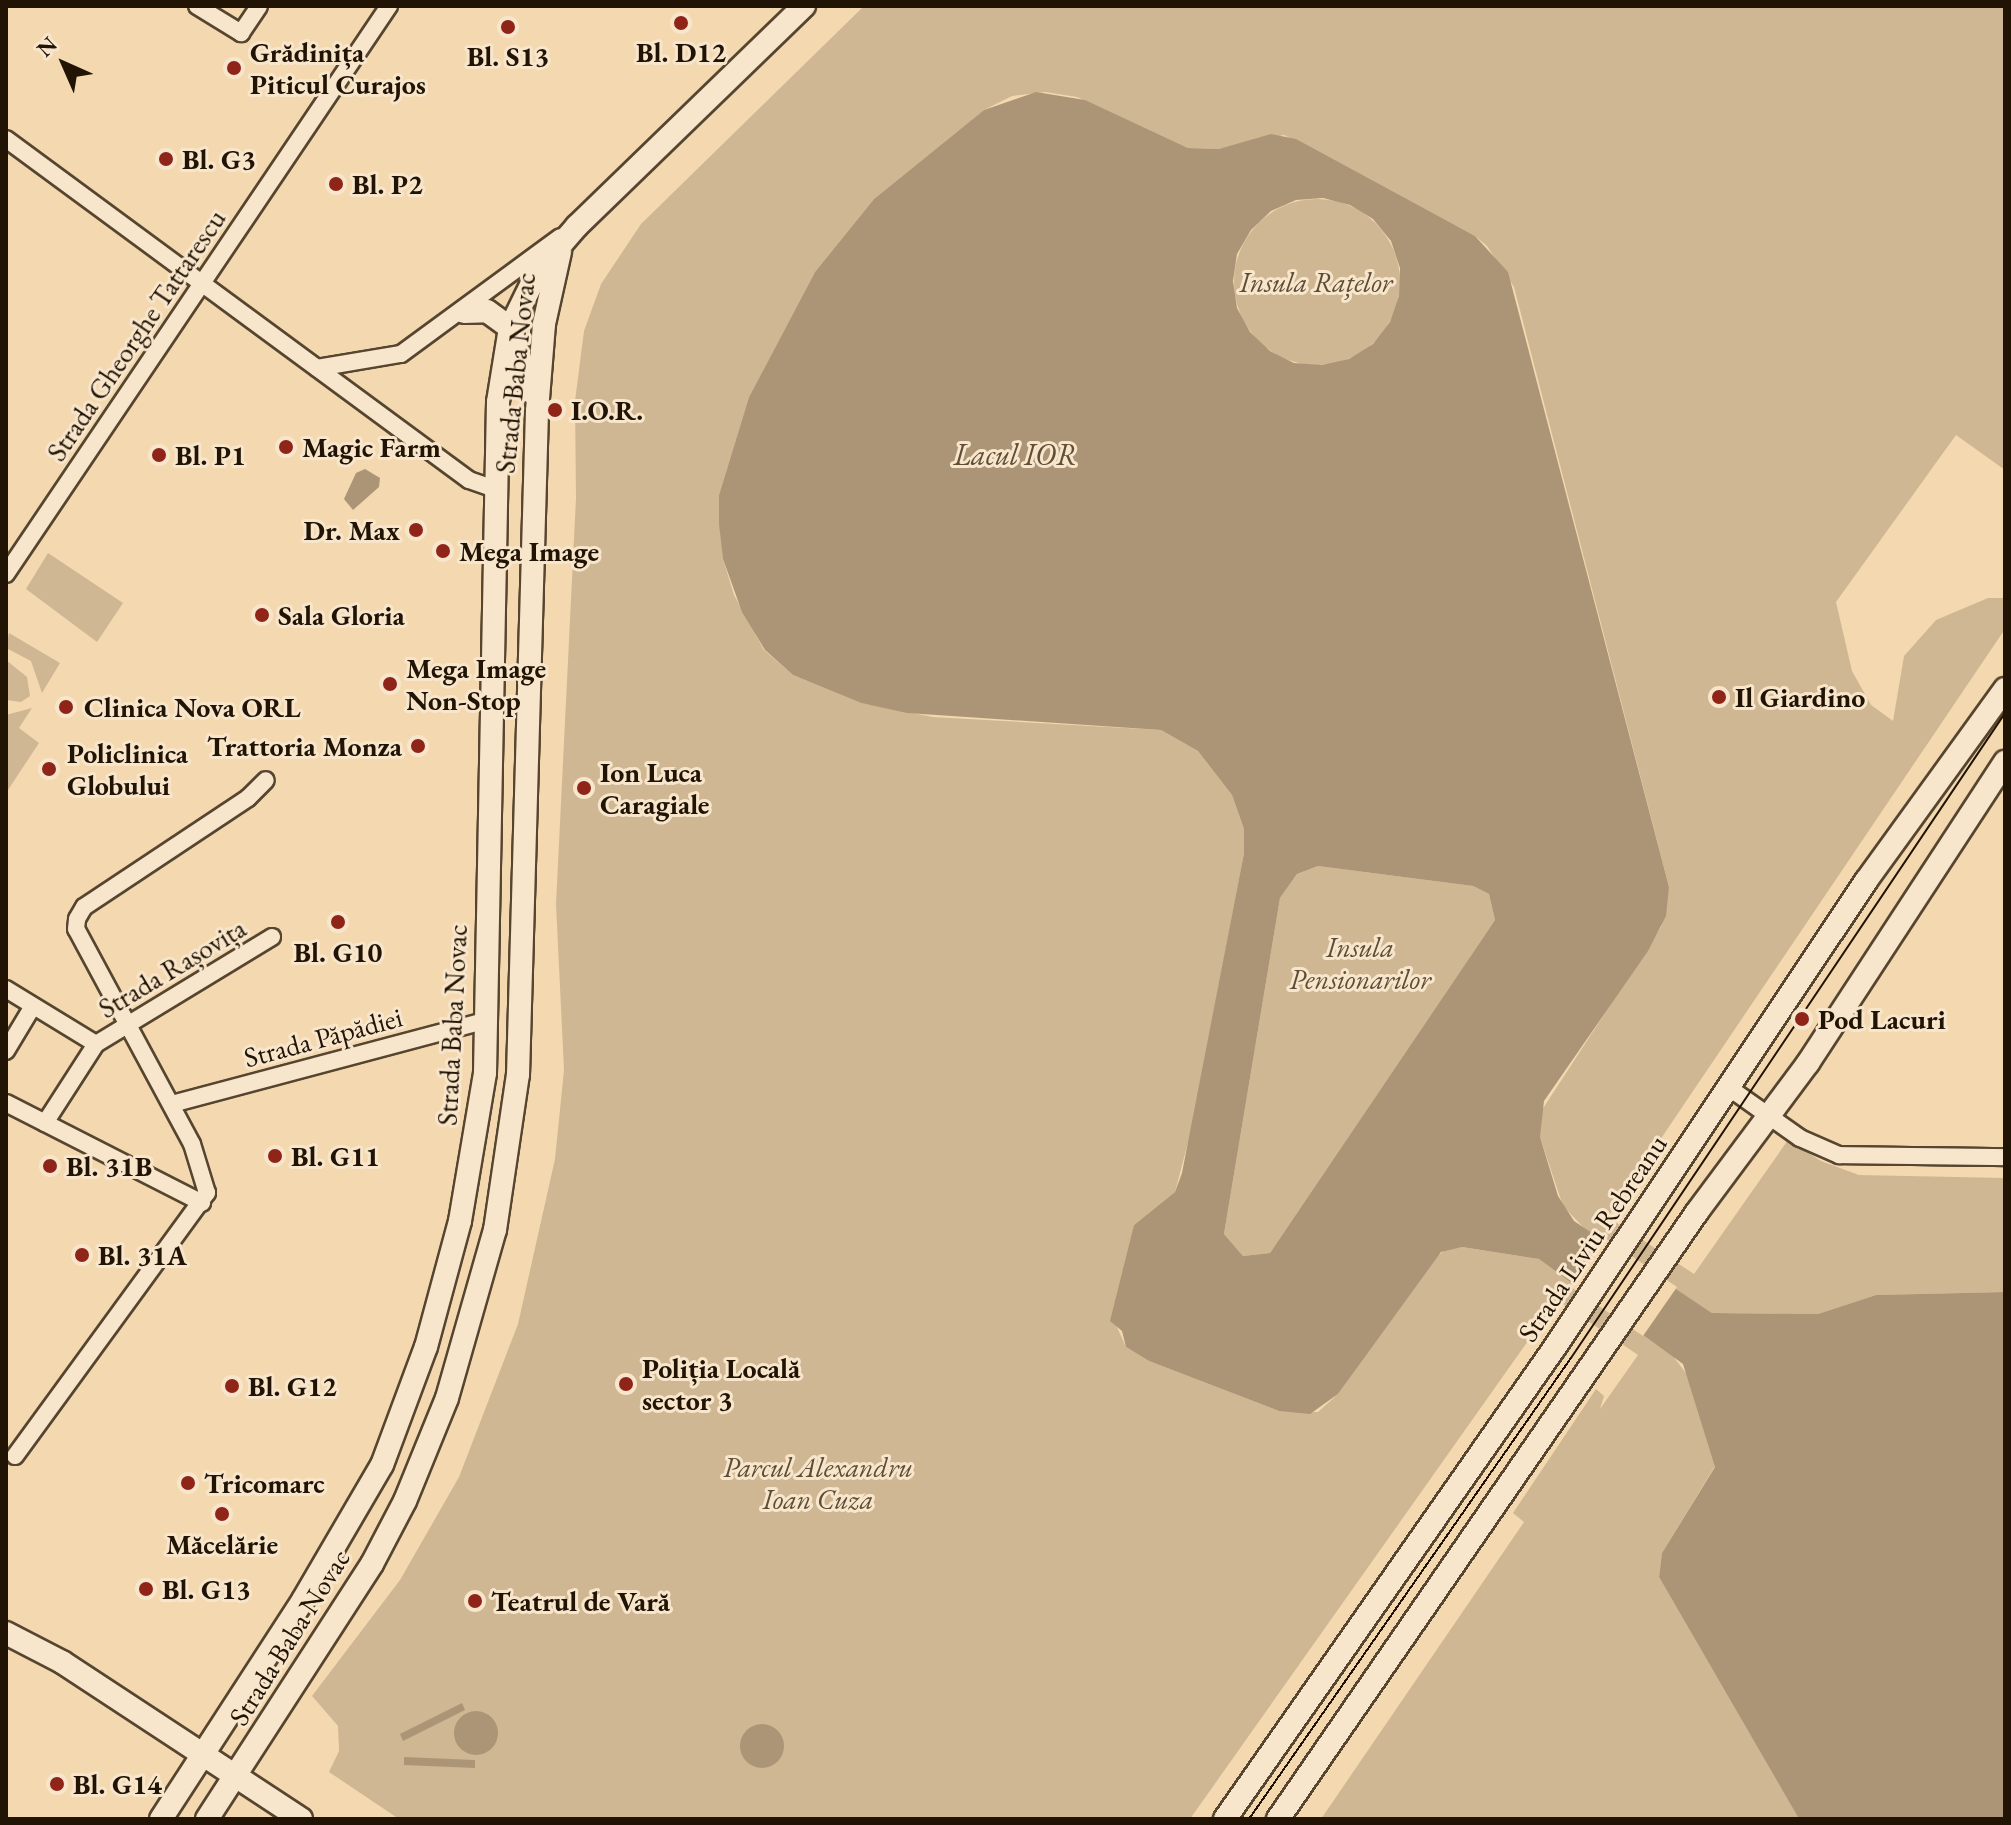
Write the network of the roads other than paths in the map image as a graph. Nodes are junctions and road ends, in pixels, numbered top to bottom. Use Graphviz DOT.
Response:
graph roads {
  1 [pos="197,6"];
  2 [pos="259,6"];
  3 [pos="389,6"];
  4 [pos="804,6"];
  5 [pos="6,139"];
  6 [pos="570,234"];
  7 [pos="204,281"];
  8 [pos="464,312"];
  9 [pos="510,328"];
  10 [pos="317,368"];
  11 [pos="536,437"];
  12 [pos="495,489"];
  13 [pos="6,574"];
  14 [pos="2005,689"];
  15 [pos="2005,762"];
  16 [pos="266,780"];
  17 [pos="272,937"];
  18 [pos="6,989"];
  19 [pos="33,1006"];
  20 [pos="487,1020"];
  21 [pos="130,1024"];
  22 [pos="96,1044"];
  23 [pos="6,1051"];
  24 [pos="1728,1087"];
  25 [pos="6,1103"];
  26 [pos="172,1104"];
  27 [pos="1770,1116"];
  28 [pos="45,1123"];
  29 [pos="2005,1157"];
  30 [pos="202,1203"];
  31 [pos="15,1456"];
  32 [pos="6,1633"];
  33 [pos="203,1755"];
  34 [pos="236,1776"];
  35 [pos="161,1819"];
  36 [pos="207,1819"];
  37 [pos="301,1819"];
  38 [pos="1225,1819"];
  39 [pos="1278,1819"];
  1 -- 2 [label="street"];
  3 -- 7 [label="street, Strada Gheorghe Tattarescu"];
  4 -- 6 [label="main road"];
  5 -- 7 [label="street"];
  6 -- 8 [label="street"];
  6 -- 9 [label="main road, Strada Baba Novac"];
  6 -- 11 [label="main road, Strada Baba Novac"];
  7 -- 10 [label="street"];
  7 -- 13 [label="street, Strada Gheorghe Tattarescu"];
  8 -- 9 [label="main road"];
  8 -- 10 [label="street"];
  9 -- 11 [label="main road"];
  9 -- 12 [label="main road, Strada Baba Novac"];
  10 -- 12 [label="street"];
  11 -- 34 [label="main road, Strada Baba Novac"];
  12 -- 20 [label="main road, Strada Baba Novac"];
  14 -- 24 [label="main road, Strada Liviu Rebreanu"];
  15 -- 27 [label="main road"];
  16 -- 21 [label="street"];
  17 -- 21 [label="street, Strada Rașovița"];
  18 -- 19 [label="street"];
  19 -- 22 [label="street"];
  19 -- 23 [label="street"];
  20 -- 26 [label="street, Strada Păpădiei"];
  20 -- 33 [label="main road, Strada Baba Novac"];
  21 -- 22 [label="street, Strada Rașovița"];
  21 -- 26 [label="street"];
  22 -- 28 [label="street, Strada Rașovița"];
  24 -- 27 [label="street"];
  24 -- 38 [label="main road, Strada Liviu Rebreanu"];
  25 -- 28 [label="street"];
  26 -- 30 [label="street"];
  27 -- 29 [label="street"];
  27 -- 39 [label="main road"];
  28 -- 30 [label="street"];
  30 -- 31 [label="street"];
  32 -- 33 [label="main road"];
  33 -- 34 [label="main road"];
  33 -- 35 [label="main road, Strada Baba Novac"];
  34 -- 36 [label="main road, Strada Baba Novac"];
  34 -- 37 [label="main road"];
}
